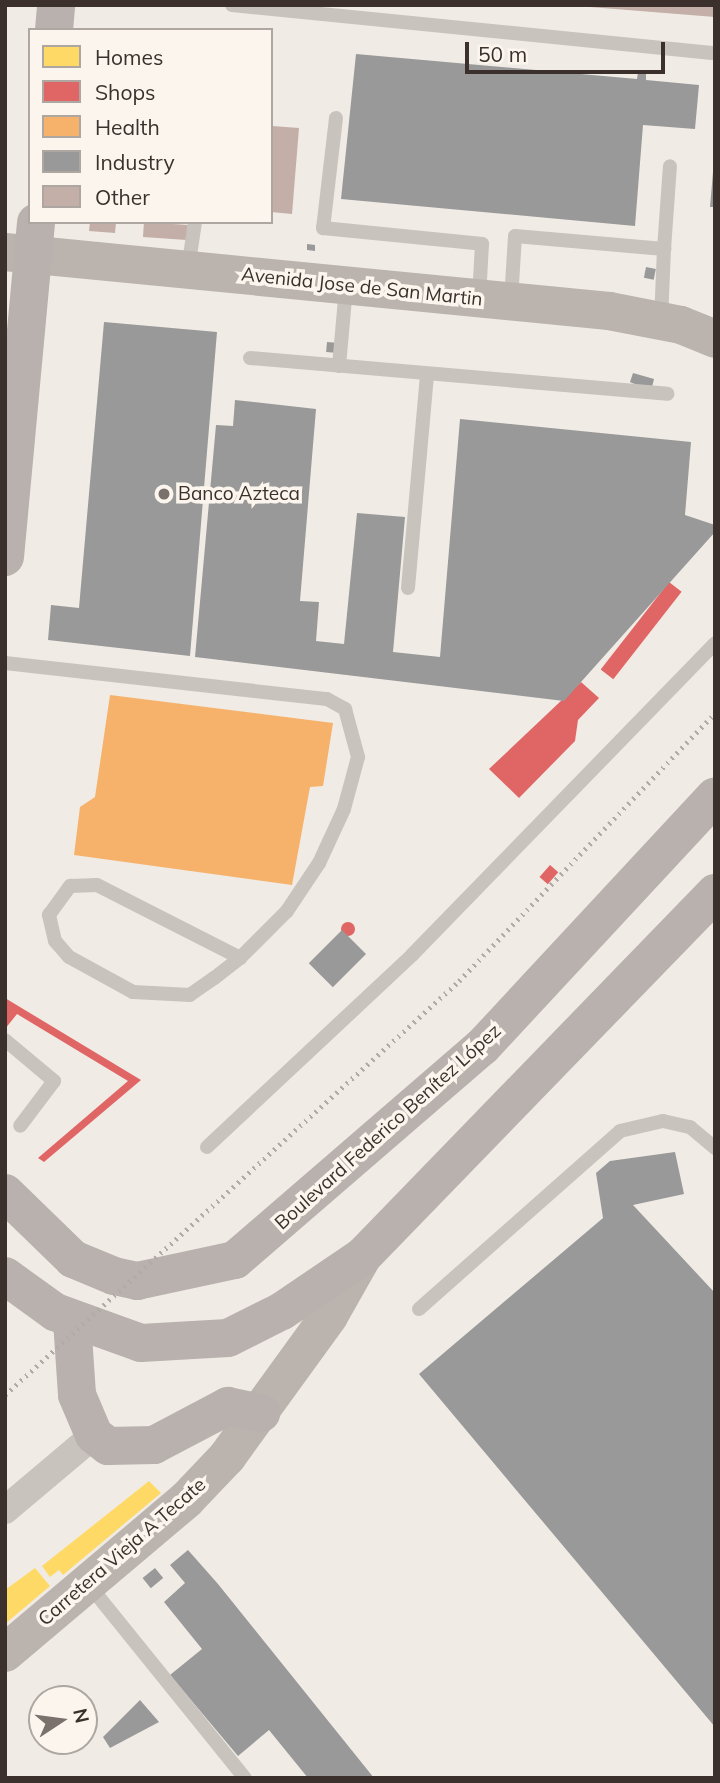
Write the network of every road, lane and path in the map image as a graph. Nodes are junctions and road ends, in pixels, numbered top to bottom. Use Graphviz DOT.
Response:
graph roads {
  1 [pos="56,5"];
  2 [pos="232,5"];
  3 [pos="54,28"];
  4 [pos="715,53"];
  5 [pos="337,118"];
  6 [pos="670,166"];
  7 [pos="195,224"];
  8 [pos="24,243"];
  9 [pos="664,249"];
  10 [pos="188,269"];
  11 [pos="346,286"];
  12 [pos="495,300"];
  13 [pos="661,321"];
  14 [pos="715,339"];
  15 [pos="250,358"];
  16 [pos="339,366"];
  17 [pos="426,374"];
  18 [pos="667,394"];
  19 [pos="10,436"];
  20 [pos="5,557"];
  21 [pos="408,588"];
  22 [pos="715,643"];
  23 [pos="5,663"];
  24 [pos="715,796"];
  25 [pos="715,893"];
  26 [pos="240,958"];
  27 [pos="5,1040"];
  28 [pos="20,1126"];
  29 [pos="207,1147"];
  30 [pos="715,1148"];
  31 [pos="5,1193"];
  32 [pos="363,1256"];
  33 [pos="5,1276"];
  34 [pos="20,1296"];
  35 [pos="419,1309"];
  36 [pos="72,1321"];
  37 [pos="261,1413"];
  38 [pos="94,1434"];
  39 [pos="5,1510"];
  40 [pos="89,1584"];
  41 [pos="5,1653"];
  42 [pos="245,1778"];
  1 -- 3 [label="main road"];
  2 -- 4 [label="lane"];
  5 -- 12 [label="lane"];
  6 -- 9 [label="lane"];
  7 -- 10 [label="lane"];
  8 -- 10 [label="main road, Avenida Jose de San Martin"];
  8 -- 19 [label="main road"];
  9 -- 12 [label="lane"];
  9 -- 13 [label="lane"];
  10 -- 11 [label="main road, Avenida Jose de San Martin"];
  11 -- 12 [label="main road, Avenida Jose de San Martin"];
  11 -- 16 [label="lane"];
  12 -- 13 [label="main road, Avenida Jose de San Martin"];
  13 -- 14 [label="main road, Avenida Jose de San Martin"];
  15 -- 16 [label="lane"];
  16 -- 17 [label="lane"];
  17 -- 18 [label="lane"];
  17 -- 21 [label="lane"];
  19 -- 20 [label="main road"];
  22 -- 29 [label="lane"];
  23 -- 26 [label="lane"];
  24 -- 31 [label="main road, Boulevard Federico Benítez López"];
  25 -- 32 [label="main road"];
  26 -- 26 [label="lane"];
  27 -- 28 [label="lane"];
  30 -- 35 [label="lane"];
  32 -- 36 [label="main road"];
  32 -- 37 [label="main road, Carretera Vieja A Tecate"];
  33 -- 34 [label="main road"];
  34 -- 36 [label="main road"];
  36 -- 38 [label="main road"];
  37 -- 38 [label="main road"];
  37 -- 40 [label="main road, Carretera Vieja A Tecate"];
  38 -- 39 [label="street"];
  40 -- 41 [label="main road, Carretera Vieja A Tecate"];
  40 -- 42 [label="lane"];
}
